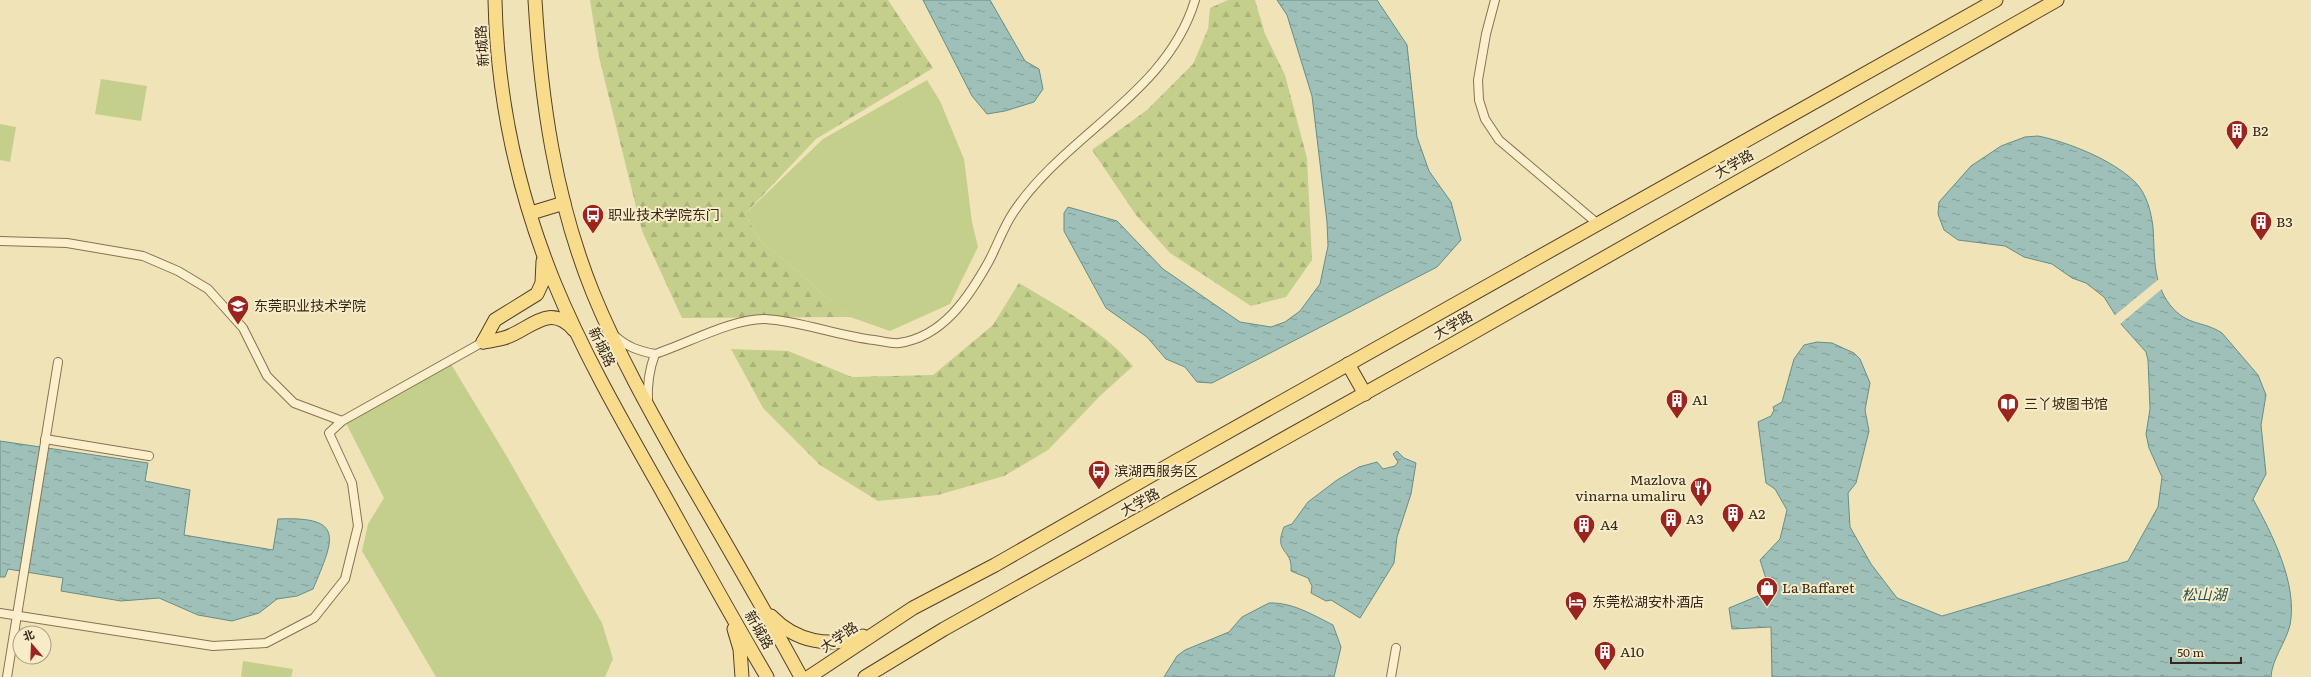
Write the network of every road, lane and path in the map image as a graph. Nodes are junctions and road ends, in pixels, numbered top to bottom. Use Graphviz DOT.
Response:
graph roads {
  1 [pos="495,0"];
  2 [pos="535,0"];
  3 [pos="1195,0"];
  4 [pos="1495,0"];
  5 [pos="1996,0"];
  6 [pos="2057,0"];
  7 [pos="564,203"];
  8 [pos="531,213"];
  9 [pos="1598,224"];
  10 [pos="0,242"];
  11 [pos="540,243"];
  12 [pos="611,332"];
  13 [pos="578,335"];
  14 [pos="483,342"];
  15 [pos="655,354"];
  16 [pos="58,362"];
  17 [pos="1348,364"];
  18 [pos="1365,394"];
  19 [pos="649,408"];
  20 [pos="342,421"];
  21 [pos="45,438"];
  22 [pos="149,456"];
  23 [pos="756,598"];
  24 [pos="726,604"];
  25 [pos="0,613"];
  26 [pos="18,616"];
  27 [pos="883,627"];
  28 [pos="1396,648"];
  29 [pos="880,668"];
  30 [pos="1393,676"];
  31 [pos="7,677"];
  32 [pos="742,677"];
  33 [pos="767,677"];
  34 [pos="801,677"];
  35 [pos="809,677"];
  36 [pos="865,677"];
  37 [pos="870,677"];
  1 -- 8 [label="main road, 新城路"];
  2 -- 7 [label="main road, 新城路"];
  3 -- 15 [label="street"];
  4 -- 9 [label="street"];
  5 -- 9 [label="main road, 大学路"];
  6 -- 18 [label="main road, 大学路"];
  7 -- 8 [label="main road"];
  7 -- 12 [label="main road, 新城路"];
  8 -- 11 [label="main road, 新城路"];
  9 -- 17 [label="main road, 大学路"];
  10 -- 20 [label="street"];
  11 -- 13 [label="main road, 新城路"];
  11 -- 14 [label="main road"];
  12 -- 15 [label="street"];
  12 -- 19 [label="main road, 新城路"];
  13 -- 14 [label="main road"];
  13 -- 24 [label="main road, 新城路"];
  14 -- 20 [label="street"];
  15 -- 19 [label="street"];
  16 -- 21 [label="street"];
  17 -- 18 [label="main road"];
  17 -- 27 [label="main road, 大学路"];
  18 -- 29 [label="main road, 大学路"];
  19 -- 23 [label="main road, 新城路"];
  20 -- 26 [label="street"];
  21 -- 22 [label="street"];
  21 -- 26 [label="street"];
  23 -- 27 [label="main road"];
  23 -- 34 [label="main road, 新城路"];
  24 -- 32 [label="main road"];
  24 -- 33 [label="main road, 新城路"];
  25 -- 26 [label="street"];
  26 -- 31 [label="street"];
  27 -- 35 [label="main road, 大学路"];
  28 -- 30 [label="street"];
  29 -- 36 [label="main road, 大学路"];
  29 -- 37 [label="main road"];
}
